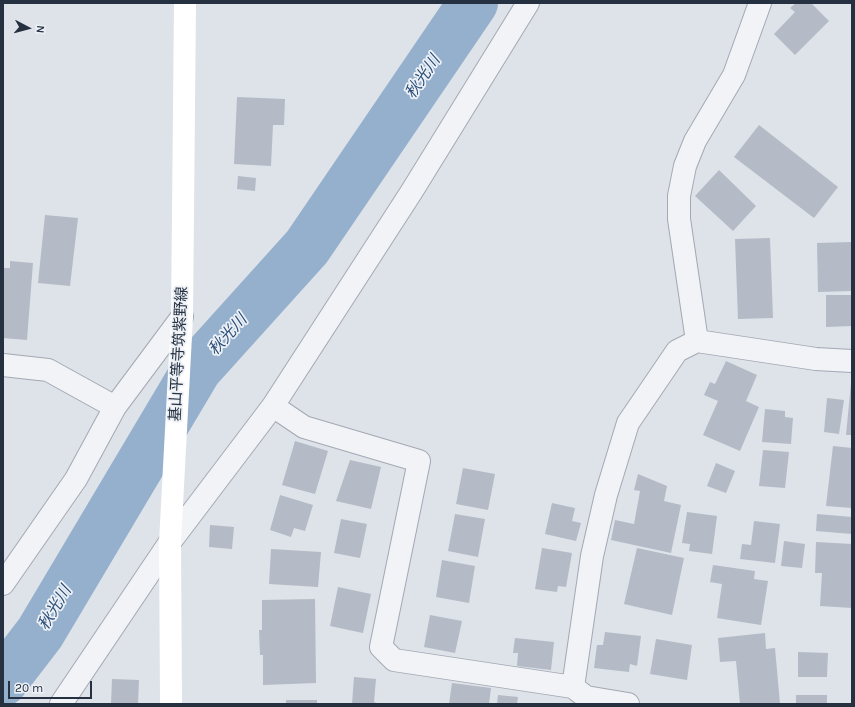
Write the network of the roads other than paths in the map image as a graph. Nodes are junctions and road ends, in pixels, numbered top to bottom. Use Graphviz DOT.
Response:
graph roads {
  1 [pos="185,3"];
  2 [pos="528,3"];
  3 [pos="760,3"];
  4 [pos="182,317"];
  5 [pos="697,341"];
  6 [pos="852,361"];
  7 [pos="3,365"];
  8 [pos="273,406"];
  9 [pos="115,407"];
  10 [pos="170,542"];
  11 [pos="3,584"];
  12 [pos="573,687"];
  13 [pos="61,704"];
  14 [pos="171,704"];
  15 [pos="628,704"];
  1 -- 4 [label="main road, 基山平等寺筑紫野線"];
  2 -- 8 [label="street"];
  3 -- 5 [label="street"];
  4 -- 9 [label="street"];
  4 -- 10 [label="main road, 基山平等寺筑紫野線"];
  5 -- 6 [label="street"];
  5 -- 12 [label="street"];
  7 -- 9 [label="street"];
  8 -- 10 [label="street"];
  8 -- 12 [label="street"];
  9 -- 11 [label="street"];
  10 -- 13 [label="street"];
  10 -- 14 [label="main road, 基山平等寺筑紫野線"];
  12 -- 15 [label="street"];
}
